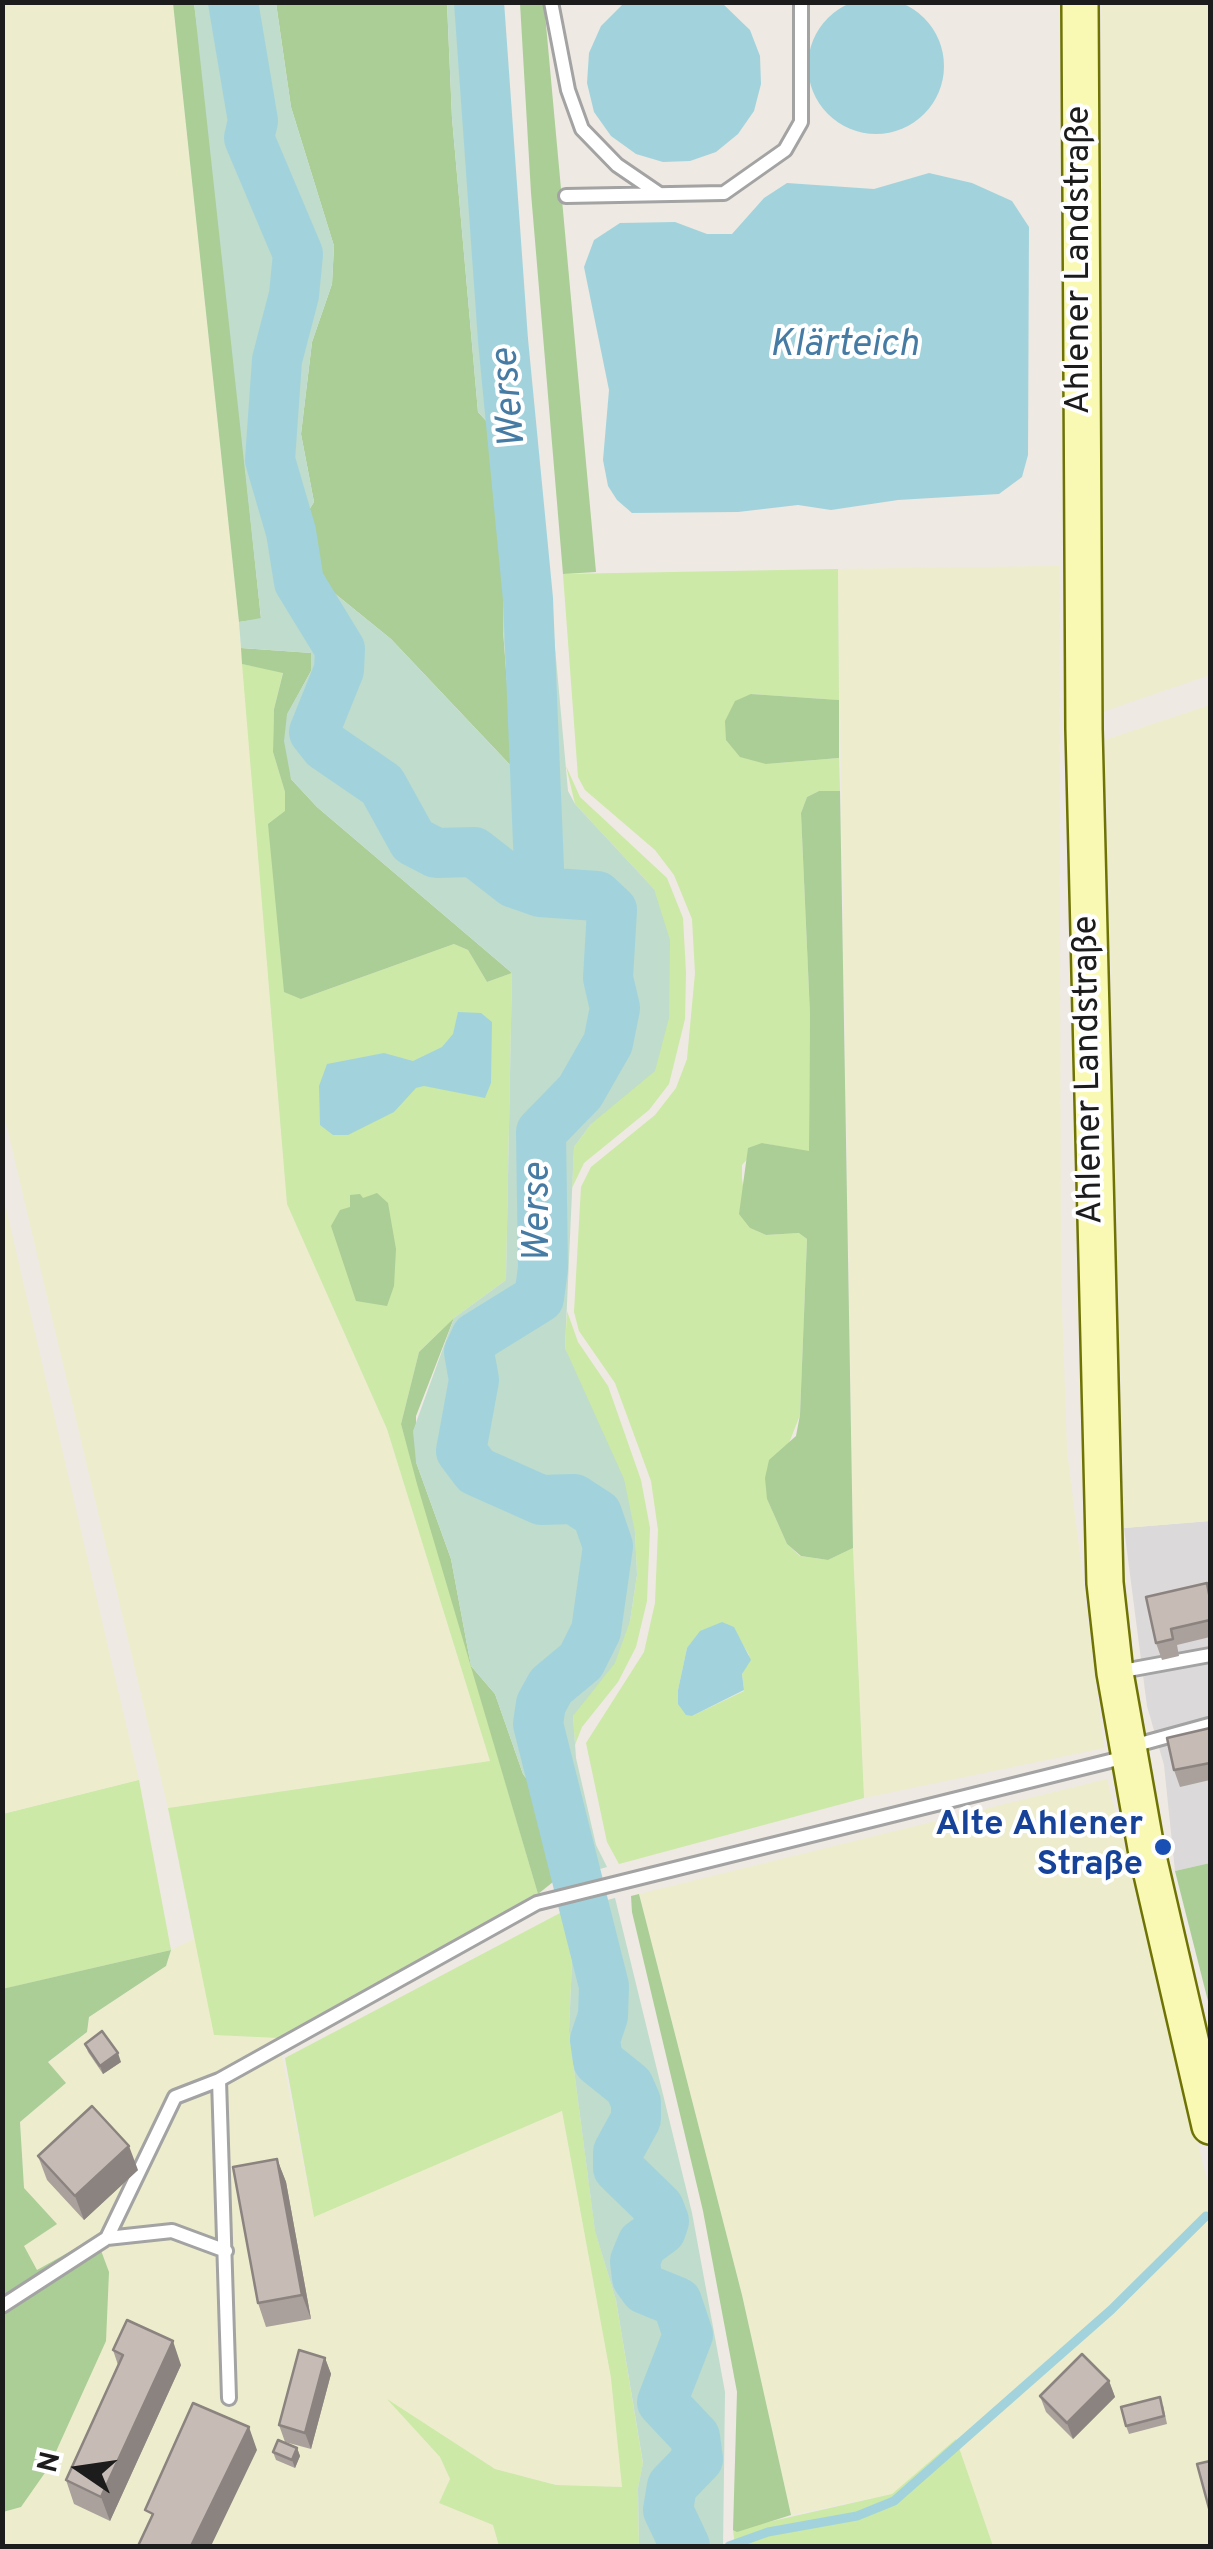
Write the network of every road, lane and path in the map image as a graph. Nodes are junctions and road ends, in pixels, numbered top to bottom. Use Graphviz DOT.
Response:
graph roads {
  1 [pos="551,2"];
  2 [pos="801,2"];
  3 [pos="1080,2"];
  4 [pos="658,193"];
  5 [pos="566,196"];
  6 [pos="1210,1655"];
  7 [pos="1115,1673"];
  8 [pos="1209,1725"];
  9 [pos="1128,1752"];
  10 [pos="219,2080"];
  11 [pos="1210,2126"];
  12 [pos="107,2238"];
  13 [pos="226,2250"];
  14 [pos="2,2306"];
  15 [pos="229,2398"];
  1 -- 4 [label="lane"];
  2 -- 4 [label="lane"];
  3 -- 7 [label="street, Ahlener Landstraße"];
  4 -- 5 [label="lane"];
  6 -- 7 [label="lane"];
  7 -- 9 [label="street, Ahlener Landstraße"];
  8 -- 9 [label="lane"];
  9 -- 10 [label="lane"];
  9 -- 11 [label="street, Ahlener Landstraße"];
  10 -- 12 [label="lane"];
  10 -- 13 [label="lane"];
  12 -- 13 [label="lane"];
  12 -- 14 [label="lane"];
  13 -- 15 [label="lane"];
}
